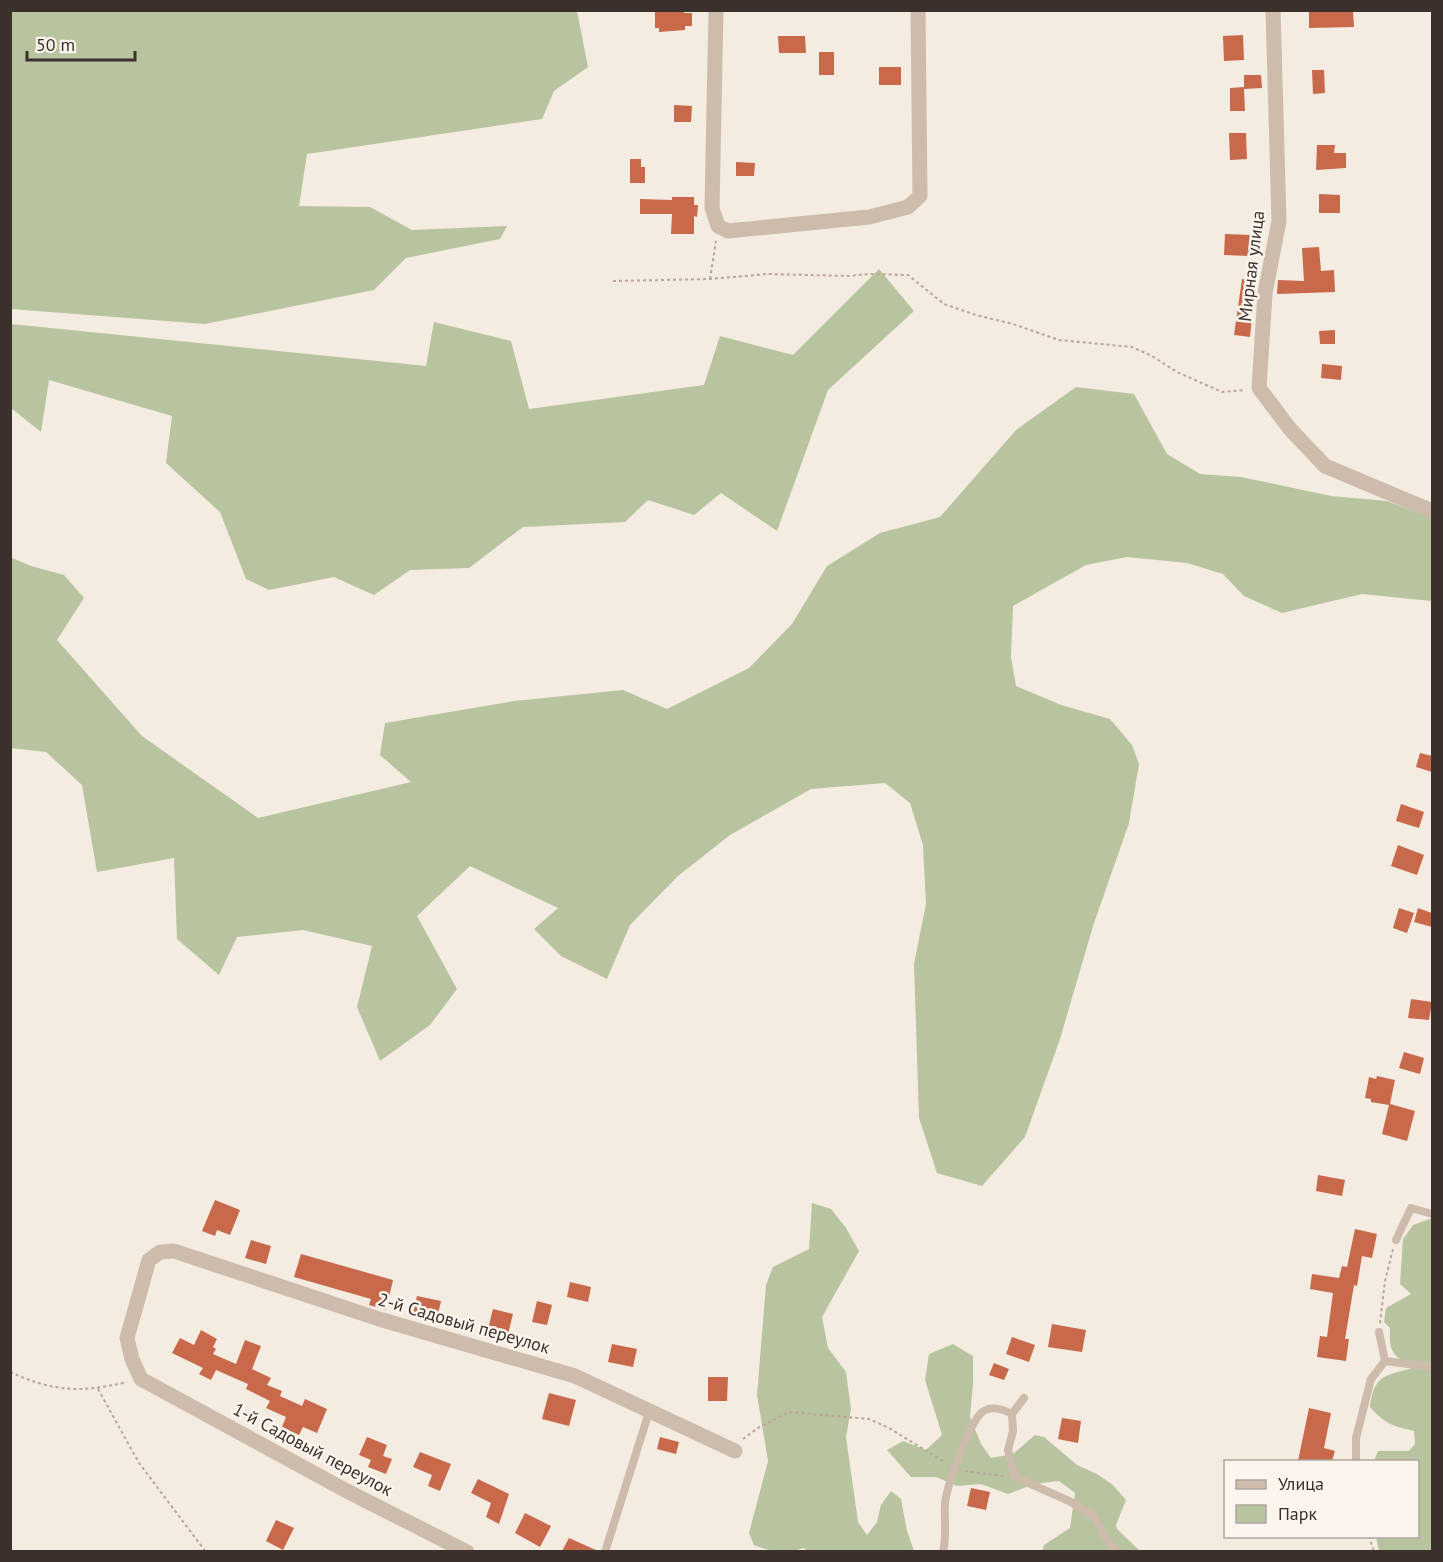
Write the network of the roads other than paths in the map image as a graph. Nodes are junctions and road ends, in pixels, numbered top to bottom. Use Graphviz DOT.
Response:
graph roads {
  1 [pos="716,10"];
  2 [pos="918,10"];
  3 [pos="1273,10"];
  4 [pos="1432,510"];
  5 [pos="1432,1214"];
  6 [pos="1396,1240"];
  7 [pos="1378,1332"];
  8 [pos="1385,1360"];
  9 [pos="1432,1367"];
  10 [pos="141,1379"];
  11 [pos="1024,1398"];
  12 [pos="649,1412"];
  13 [pos="1012,1414"];
  14 [pos="733,1450"];
  15 [pos="1356,1460"];
  16 [pos="467,1551"];
  17 [pos="605,1551"];
  18 [pos="943,1551"];
  19 [pos="1116,1551"];
  1 -- 2 [label="street"];
  3 -- 4 [label="street, Мирная улица"];
  5 -- 6 [label="lane"];
  7 -- 8 [label="lane"];
  8 -- 9 [label="lane"];
  8 -- 15 [label="lane"];
  10 -- 12 [label="street, 2-й Садовый переулок"];
  10 -- 16 [label="street, 1-й Садовый переулок"];
  11 -- 13 [label="lane"];
  12 -- 14 [label="street, 2-й Садовый переулок"];
  12 -- 17 [label="lane"];
  13 -- 18 [label="lane"];
  13 -- 19 [label="lane"];
}
